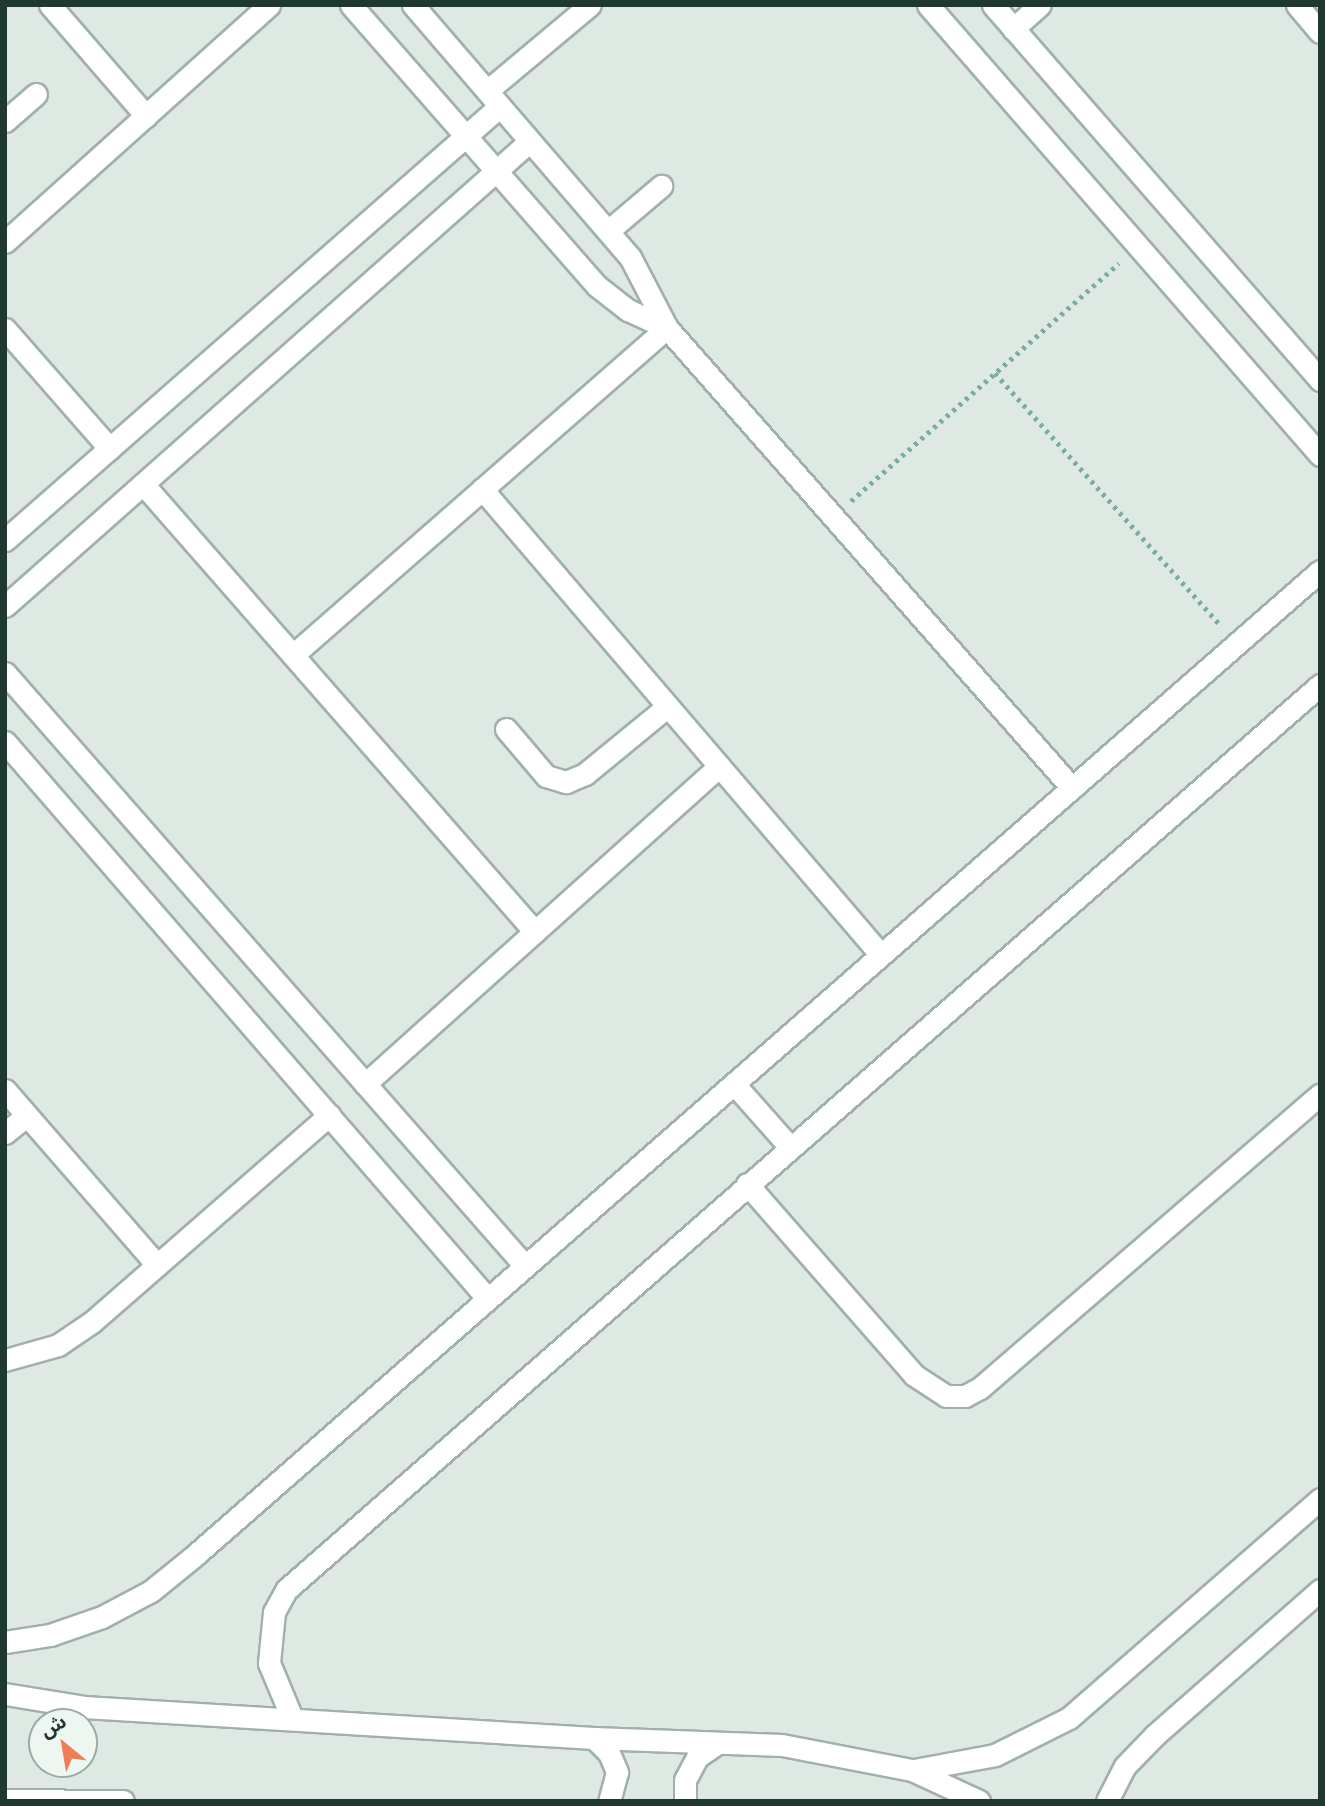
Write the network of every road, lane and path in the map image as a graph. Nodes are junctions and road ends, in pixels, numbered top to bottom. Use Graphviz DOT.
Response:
graph roads {
  1 [pos="50,5"];
  2 [pos="269,5"];
  3 [pos="351,5"];
  4 [pos="413,5"];
  5 [pos="590,5"];
  6 [pos="928,5"];
  7 [pos="993,5"];
  8 [pos="1040,5"];
  9 [pos="1297,5"];
  10 [pos="1013,29"];
  11 [pos="1320,32"];
  12 [pos="36,94"];
  13 [pos="494,99"];
  14 [pos="146,116"];
  15 [pos="5,121"];
  16 [pos="465,137"];
  17 [pos="530,141"];
  18 [pos="496,172"];
  19 [pos="661,186"];
  20 [pos="608,232"];
  21 [pos="5,242"];
  22 [pos="1138,246"];
  23 [pos="667,328"];
  24 [pos="5,329"];
  25 [pos="995,373"];
  26 [pos="1320,380"];
  27 [pos="110,449"];
  28 [pos="1320,454"];
  29 [pos="143,484"];
  30 [pos="482,489"];
  31 [pos="833,517"];
  32 [pos="5,540"];
  33 [pos="1320,571"];
  34 [pos="5,606"];
  35 [pos="1237,644"];
  36 [pos="293,655"];
  37 [pos="5,673"];
  38 [pos="1320,685"];
  39 [pos="668,706"];
  40 [pos="506,729"];
  41 [pos="5,742"];
  42 [pos="719,766"];
  43 [pos="1072,788"];
  44 [pos="535,932"];
  45 [pos="881,955"];
  46 [pos="365,1084"];
  47 [pos="734,1084"];
  48 [pos="5,1090"];
  49 [pos="1317,1101"];
  50 [pos="27,1115"];
  51 [pos="329,1115"];
  52 [pos="5,1133"];
  53 [pos="790,1147"];
  54 [pos="747,1184"];
  55 [pos="157,1265"];
  56 [pos="525,1266"];
  57 [pos="488,1299"];
  58 [pos="5,1360"];
  59 [pos="1320,1499"];
  60 [pos="1320,1590"];
  61 [pos="5,1642"];
  62 [pos="5,1693"];
  63 [pos="292,1718"];
  64 [pos="594,1738"];
  65 [pos="718,1743"];
  66 [pos="912,1770"];
  67 [pos="5,1800"];
  68 [pos="76,1800"];
  69 [pos="123,1801"];
  70 [pos="609,1801"];
  71 [pos="685,1801"];
  72 [pos="979,1801"];
  73 [pos="1107,1801"];
  1 -- 14 [label="street"];
  2 -- 14 [label="street"];
  3 -- 16 [label="street"];
  4 -- 13 [label="street"];
  5 -- 13 [label="street"];
  6 -- 22 [label="street"];
  7 -- 10 [label="street"];
  8 -- 10 [label="street"];
  9 -- 11 [label="street"];
  10 -- 26 [label="street"];
  12 -- 15 [label="street"];
  13 -- 16 [label="street"];
  13 -- 17 [label="street"];
  14 -- 21 [label="street"];
  16 -- 18 [label="street"];
  16 -- 27 [label="street"];
  17 -- 18 [label="street"];
  17 -- 20 [label="street"];
  18 -- 23 [label="street"];
  18 -- 29 [label="street"];
  19 -- 20 [label="street"];
  20 -- 23 [label="street"];
  22 -- 25 [label="path"];
  22 -- 28 [label="street"];
  23 -- 30 [label="street"];
  23 -- 31 [label="street"];
  24 -- 27 [label="street"];
  25 -- 31 [label="path"];
  25 -- 35 [label="path"];
  27 -- 32 [label="street"];
  29 -- 34 [label="street"];
  29 -- 36 [label="street"];
  30 -- 36 [label="street"];
  30 -- 39 [label="street"];
  31 -- 43 [label="street"];
  33 -- 35 [label="street"];
  35 -- 43 [label="street"];
  36 -- 44 [label="street"];
  37 -- 46 [label="street"];
  38 -- 53 [label="street"];
  39 -- 40 [label="street"];
  39 -- 42 [label="street"];
  41 -- 51 [label="street"];
  42 -- 44 [label="street"];
  42 -- 45 [label="street"];
  43 -- 45 [label="street"];
  44 -- 46 [label="street"];
  45 -- 47 [label="street"];
  46 -- 56 [label="street"];
  47 -- 53 [label="street"];
  47 -- 56 [label="street"];
  48 -- 50 [label="street"];
  49 -- 54 [label="street"];
  50 -- 52 [label="street"];
  50 -- 55 [label="street"];
  51 -- 55 [label="street"];
  51 -- 57 [label="street"];
  53 -- 54 [label="street"];
  54 -- 63 [label="street"];
  55 -- 58 [label="street"];
  56 -- 57 [label="street"];
  57 -- 61 [label="street"];
  59 -- 66 [label="street"];
  60 -- 73 [label="street"];
  62 -- 63 [label="street"];
  63 -- 64 [label="street"];
  64 -- 65 [label="street"];
  64 -- 70 [label="street"];
  65 -- 66 [label="street"];
  65 -- 71 [label="street"];
  66 -- 72 [label="street"];
  67 -- 68 [label="street"];
  68 -- 69 [label="street"];
}
